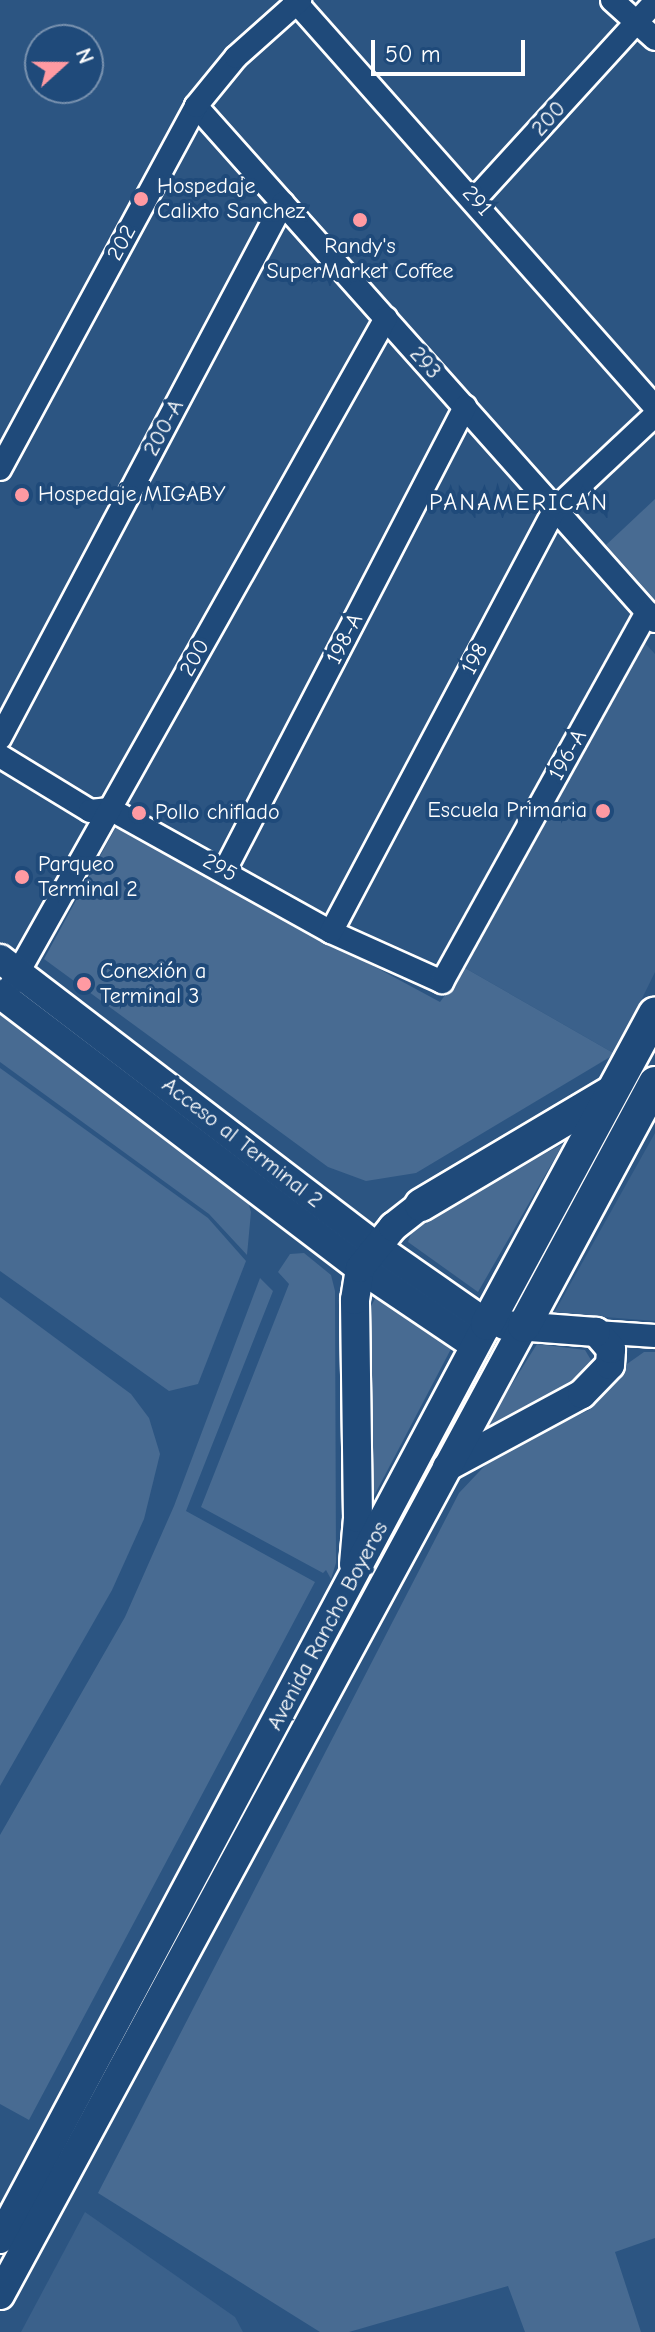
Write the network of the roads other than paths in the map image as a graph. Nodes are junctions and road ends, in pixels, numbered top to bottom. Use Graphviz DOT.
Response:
graph roads {
  1 [pos="612,0"];
  2 [pos="297,1"];
  3 [pos="655,2"];
  4 [pos="637,22"];
  5 [pos="655,39"];
  6 [pos="196,106"];
  7 [pos="475,199"];
  8 [pos="283,203"];
  9 [pos="386,318"];
  10 [pos="465,407"];
  11 [pos="655,407"];
  12 [pos="655,415"];
  13 [pos="0,469"];
  14 [pos="555,509"];
  15 [pos="651,616"];
  16 [pos="0,738"];
  17 [pos="0,756"];
  18 [pos="110,809"];
  19 [pos="225,870"];
  20 [pos="331,932"];
  21 [pos="10,966"];
  22 [pos="442,982"];
  23 [pos="2,995"];
  24 [pos="655,1013"];
  25 [pos="655,1083"];
  26 [pos="613,1091"];
  27 [pos="421,1205"];
  28 [pos="334,1214"];
  29 [pos="368,1257"];
  30 [pos="524,1326"];
  31 [pos="596,1332"];
  32 [pos="481,1334"];
  33 [pos="655,1336"];
  34 [pos="612,1357"];
  35 [pos="444,1469"];
  36 [pos="349,1588"];
  37 [pos="0,2239"];
  38 [pos="0,2295"];
  1 -- 4 [label="street"];
  2 -- 6 [label="street, 202"];
  2 -- 7 [label="street, 291"];
  3 -- 4 [label="street, 200"];
  4 -- 5 [label="street"];
  4 -- 7 [label="street, 200"];
  6 -- 8 [label="street, 293"];
  6 -- 13 [label="street, 202"];
  7 -- 11 [label="street, 291"];
  8 -- 9 [label="street, 293"];
  8 -- 16 [label="street, 200-A"];
  9 -- 10 [label="street, 293"];
  9 -- 18 [label="street, 200"];
  10 -- 14 [label="street, 293"];
  10 -- 19 [label="street, 198-A"];
  12 -- 14 [label="street, 198"];
  14 -- 15 [label="street, 293"];
  14 -- 20 [label="street, 198"];
  15 -- 22 [label="street, 196-A"];
  17 -- 18 [label="street, 295"];
  18 -- 19 [label="street, 295"];
  18 -- 21 [label="street, 200"];
  19 -- 20 [label="street, 295"];
  20 -- 22 [label="street, 295"];
  21 -- 23 [label="street, 200"];
  21 -- 28 [label="main road, Acceso al Terminal 2"];
  23 -- 29 [label="main road, Acceso al Terminal 2"];
  24 -- 26 [label="highway, Avenida Rancho Boyeros"];
  25 -- 30 [label="highway, Avenida Rancho Boyeros"];
  26 -- 27 [label="highway"];
  26 -- 32 [label="highway, Avenida Rancho Boyeros"];
  27 -- 28 [label="main road"];
  27 -- 29 [label="main road"];
  28 -- 29 [label="main road, Acceso al Terminal 2"];
  29 -- 32 [label="main road, Acceso al Terminal 2"];
  29 -- 36 [label="main road"];
  30 -- 31 [label="main road"];
  30 -- 32 [label="main road"];
  30 -- 35 [label="main road, Avenida Rancho Boyeros"];
  31 -- 33 [label="street"];
  31 -- 34 [label="main road"];
  32 -- 36 [label="main road, Avenida Rancho Boyeros"];
  33 -- 34 [label="street"];
  34 -- 35 [label="main road"];
  35 -- 38 [label="main road, Avenida Rancho Boyeros"];
  36 -- 37 [label="main road, Avenida Rancho Boyeros"];
}
